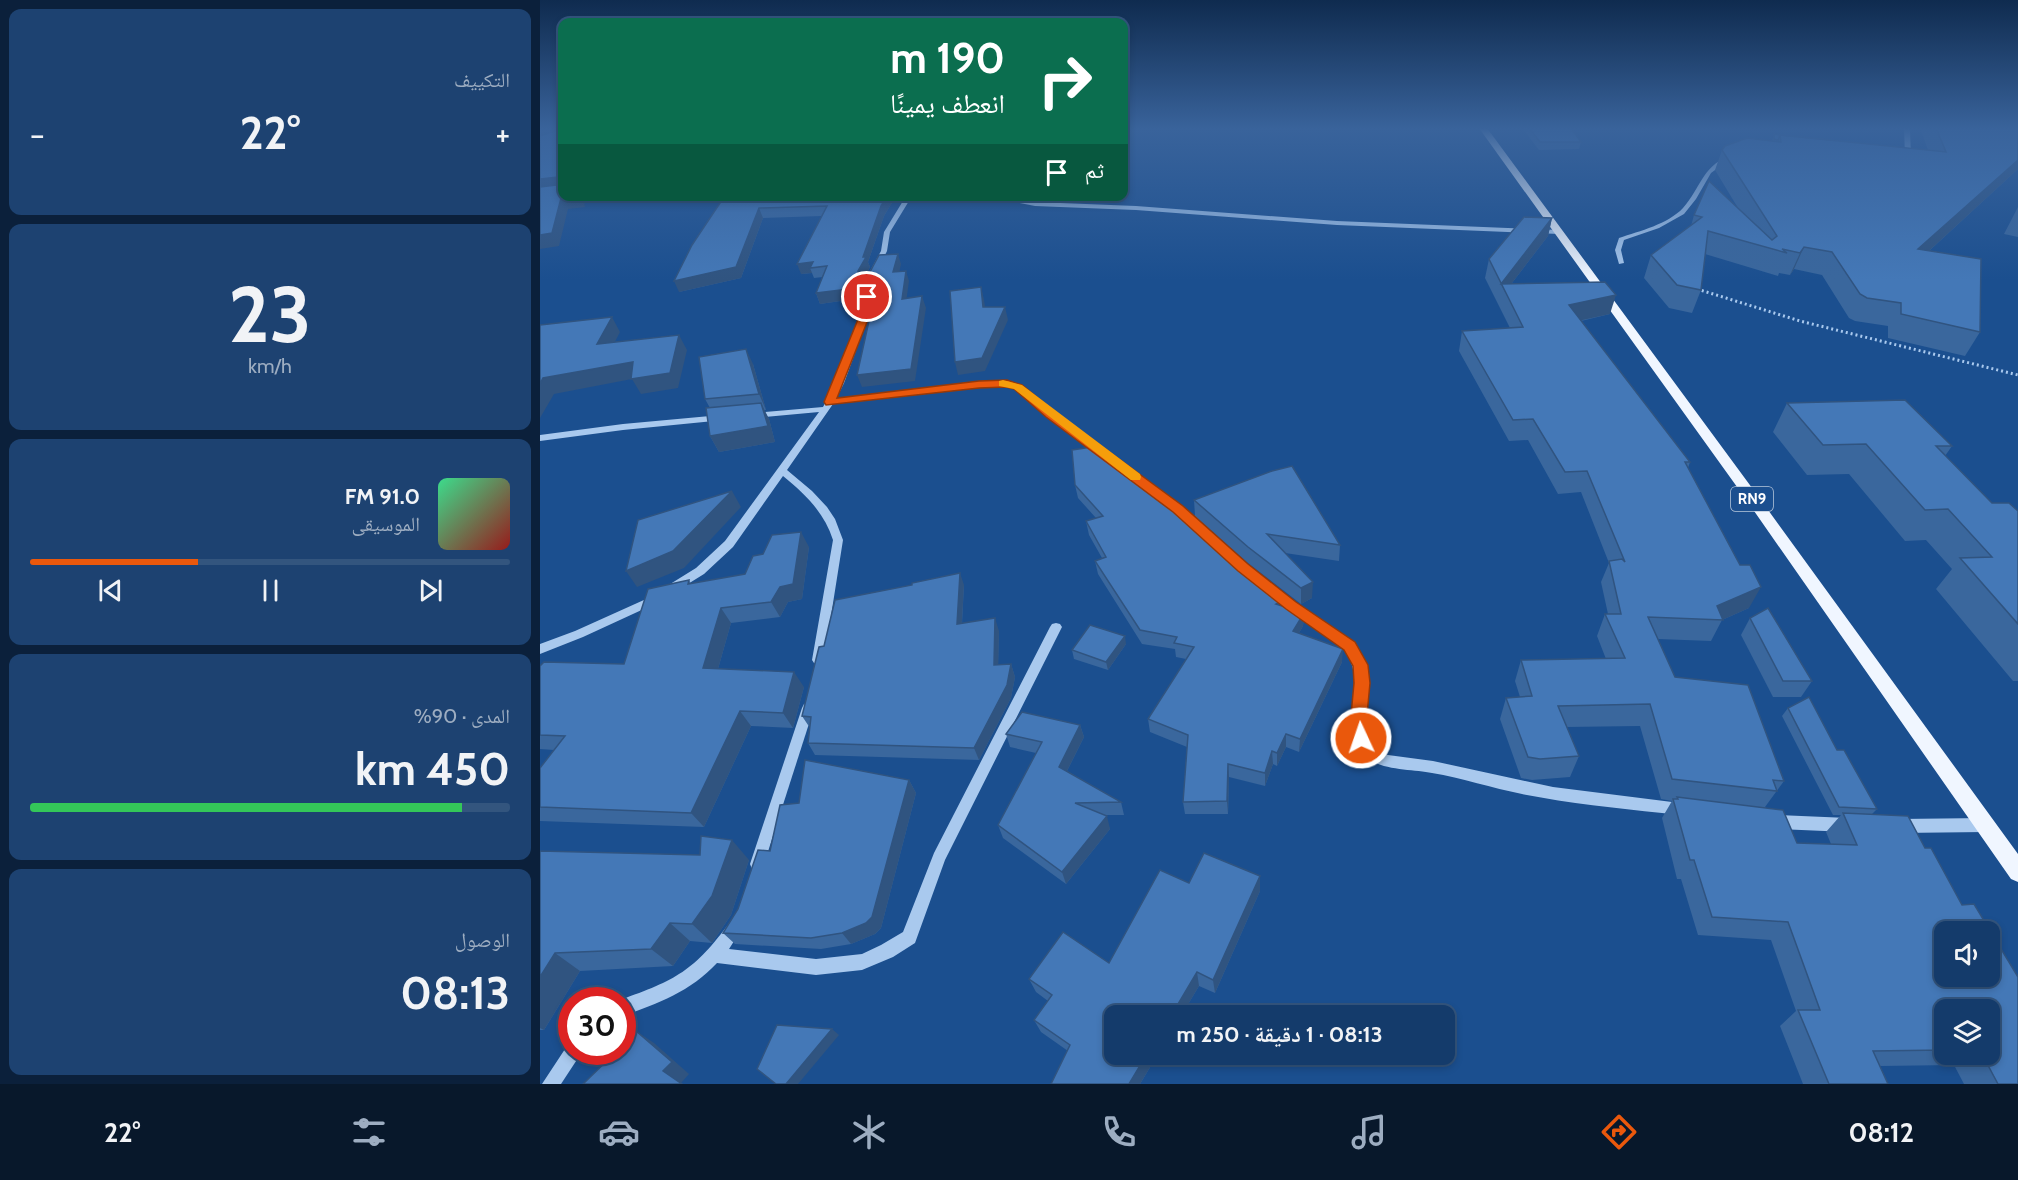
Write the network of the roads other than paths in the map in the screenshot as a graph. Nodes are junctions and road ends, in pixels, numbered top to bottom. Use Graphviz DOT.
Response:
graph roads {
  1 [pos="1520,179"];
  2 [pos="1703,179"];
  3 [pos="906,201"];
  4 [pos="1017,201"];
  5 [pos="1559,232"];
  6 [pos="1621,263"];
  7 [pos="828,406"];
  8 [pos="744,416"];
  9 [pos="733,417"];
  10 [pos="540,438"];
  11 [pos="783,471"];
  12 [pos="1195,524"];
  13 [pos="1270,589"];
  14 [pos="1056,627"];
  15 [pos="540,649"];
  16 [pos="815,673"];
  17 [pos="811,694"];
  18 [pos="1692,811"];
  19 [pos="1760,820"];
  20 [pos="1862,825"];
  21 [pos="1985,825"];
  22 [pos="1885,826"];
  23 [pos="2018,872"];
  24 [pos="754,874"];
  25 [pos="739,920"];
  26 [pos="716,955"];
  27 [pos="636,1003"];
  28 [pos="564,1065"];
  29 [pos="551,1084"];
  1 -- 5 [label="main road, RN9"];
  2 -- 6 [label="street"];
  3 -- 7 [label="street"];
  4 -- 5 [label="street"];
  5 -- 21 [label="main road, RN9"];
  7 -- 8 [label="street"];
  7 -- 11 [label="street"];
  7 -- 12 [label="street"];
  9 -- 10 [label="street"];
  11 -- 15 [label="street"];
  11 -- 16 [label="street"];
  13 -- 18 [label="street"];
  14 -- 26 [label="street"];
  17 -- 24 [label="street"];
  19 -- 20 [label="street"];
  21 -- 22 [label="street"];
  21 -- 23 [label="main road, RN9"];
  25 -- 26 [label="street"];
  26 -- 27 [label="street"];
  28 -- 29 [label="street"];
}
